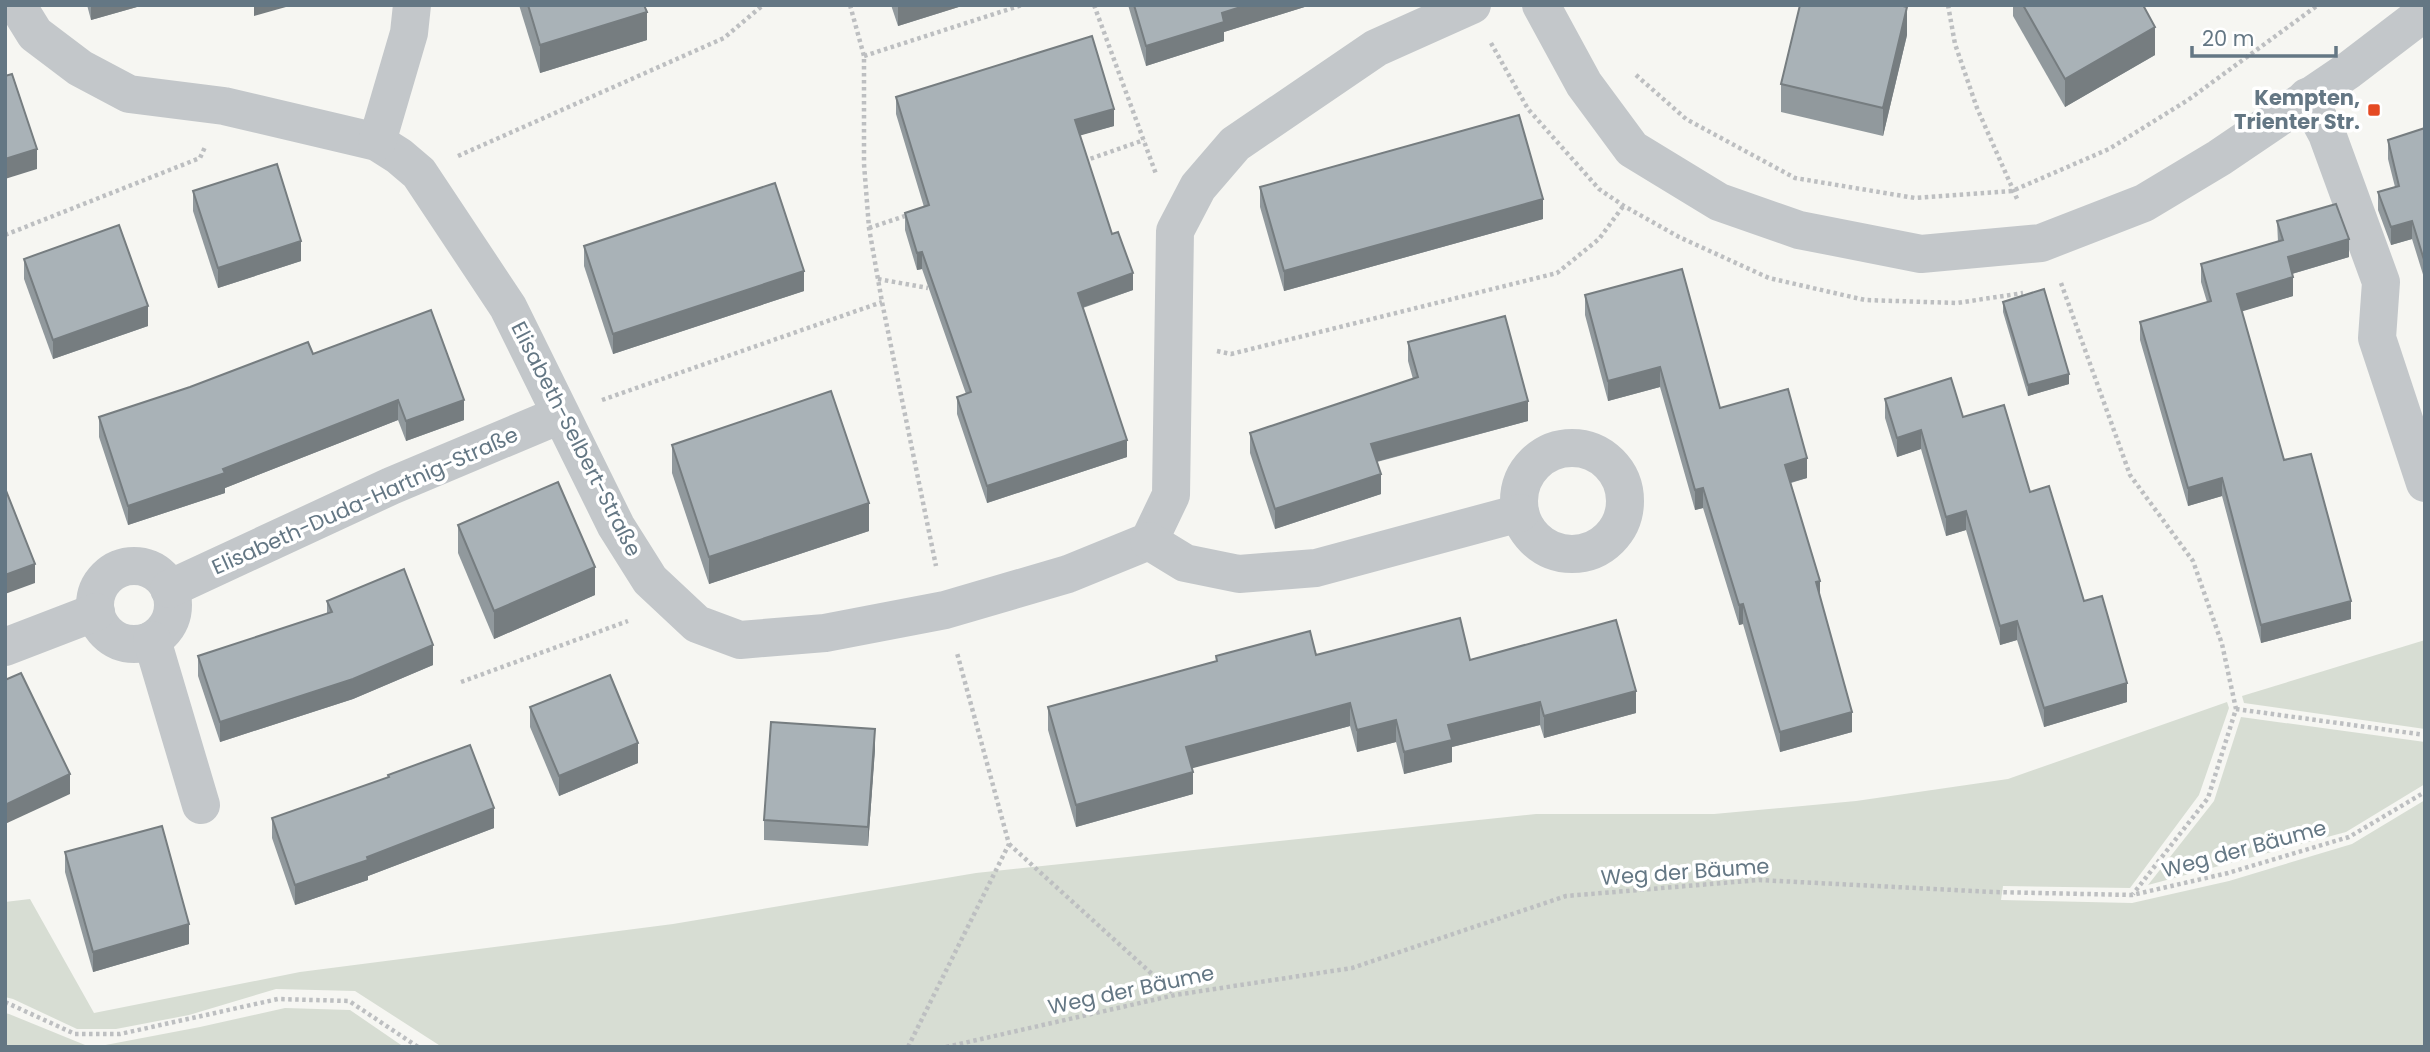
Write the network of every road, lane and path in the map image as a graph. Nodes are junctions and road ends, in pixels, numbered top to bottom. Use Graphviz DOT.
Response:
graph roads {
  1 [pos="17,5"];
  2 [pos="412,5"];
  3 [pos="763,5"];
  4 [pos="850,5"];
  5 [pos="1022,5"];
  6 [pos="1094,5"];
  7 [pos="1541,5"];
  8 [pos="1948,5"];
  9 [pos="2318,5"];
  10 [pos="1471,6"];
  11 [pos="2425,12"];
  12 [pos="864,56"];
  13 [pos="1631,71"];
  14 [pos="2307,97"];
  15 [pos="224,106"];
  16 [pos="1144,140"];
  17 [pos="377,142"];
  18 [pos="1074,165"];
  19 [pos="419,173"];
  20 [pos="2012,191"];
  21 [pos="913,213"];
  22 [pos="869,228"];
  23 [pos="1175,231"];
  24 [pos="5,235"];
  25 [pos="1599,239"];
  26 [pos="2041,243"];
  27 [pos="878,279"];
  28 [pos="2074,280"];
  29 [pos="2063,286"];
  30 [pos="928,288"];
  31 [pos="2050,288"];
  32 [pos="2036,290"];
  33 [pos="882,302"];
  34 [pos="1173,341"];
  35 [pos="560,415"];
  36 [pos="2425,483"];
  37 [pos="1520,513"];
  38 [pos="1149,541"];
  39 [pos="169,589"];
  40 [pos="675,604"];
  41 [pos="945,610"];
  42 [pos="96,612"];
  43 [pos="152,640"];
  44 [pos="5,647"];
  45 [pos="461,682"];
  46 [pos="2236,709"];
  47 [pos="2425,735"];
  48 [pos="2425,792"];
  49 [pos="201,805"];
  50 [pos="1009,844"];
  51 [pos="2132,895"];
  52 [pos="1175,995"];
  53 [pos="5,1002"];
  54 [pos="418,1047"];
  55 [pos="908,1047"];
  56 [pos="946,1047"];
  1 -- 15 [label="street, Elisabeth-Selbert-Straße"];
  2 -- 17 [label="street"];
  3 -- 19 [label="path"];
  4 -- 12 [label="path"];
  5 -- 12 [label="path"];
  6 -- 16 [label="path"];
  7 -- 26 [label="street"];
  8 -- 20 [label="path"];
  9 -- 20 [label="path"];
  10 -- 23 [label="street"];
  10 -- 32 [label="path"];
  11 -- 14 [label="street"];
  12 -- 22 [label="path"];
  13 -- 20 [label="path"];
  14 -- 26 [label="street"];
  14 -- 36 [label="street"];
  15 -- 17 [label="street, Elisabeth-Selbert-Straße"];
  15 -- 24 [label="path"];
  16 -- 18 [label="path"];
  16 -- 23 [label="path"];
  17 -- 19 [label="street, Elisabeth-Selbert-Straße"];
  19 -- 35 [label="street, Elisabeth-Selbert-Straße"];
  20 -- 26 [label="path"];
  21 -- 22 [label="path"];
  22 -- 27 [label="path"];
  23 -- 34 [label="street"];
  25 -- 34 [label="path"];
  26 -- 29 [label="path"];
  27 -- 30 [label="path"];
  27 -- 33 [label="path"];
  28 -- 29 [label="path"];
  29 -- 31 [label="path"];
  29 -- 46 [label="path"];
  33 -- 35 [label="path"];
  33 -- 41 [label="path"];
  34 -- 38 [label="street"];
  35 -- 39 [label="street, Elisabeth-Duda-Hartnig-Straße"];
  35 -- 40 [label="street, Elisabeth-Selbert-Straße"];
  37 -- 38 [label="street"];
  38 -- 41 [label="street, Elisabeth-Selbert-Straße"];
  39 -- 42 [label="street"];
  39 -- 43 [label="street"];
  40 -- 41 [label="street, Elisabeth-Selbert-Straße"];
  40 -- 45 [label="path"];
  41 -- 50 [label="path"];
  42 -- 43 [label="street"];
  42 -- 44 [label="street"];
  43 -- 49 [label="street"];
  46 -- 47 [label="path"];
  46 -- 51 [label="path"];
  48 -- 51 [label="path, Weg der Bäume"];
  50 -- 52 [label="path"];
  50 -- 55 [label="path"];
  51 -- 52 [label="path, Weg der Bäume"];
  52 -- 56 [label="path, Weg der Bäume"];
  53 -- 54 [label="path"];
}
